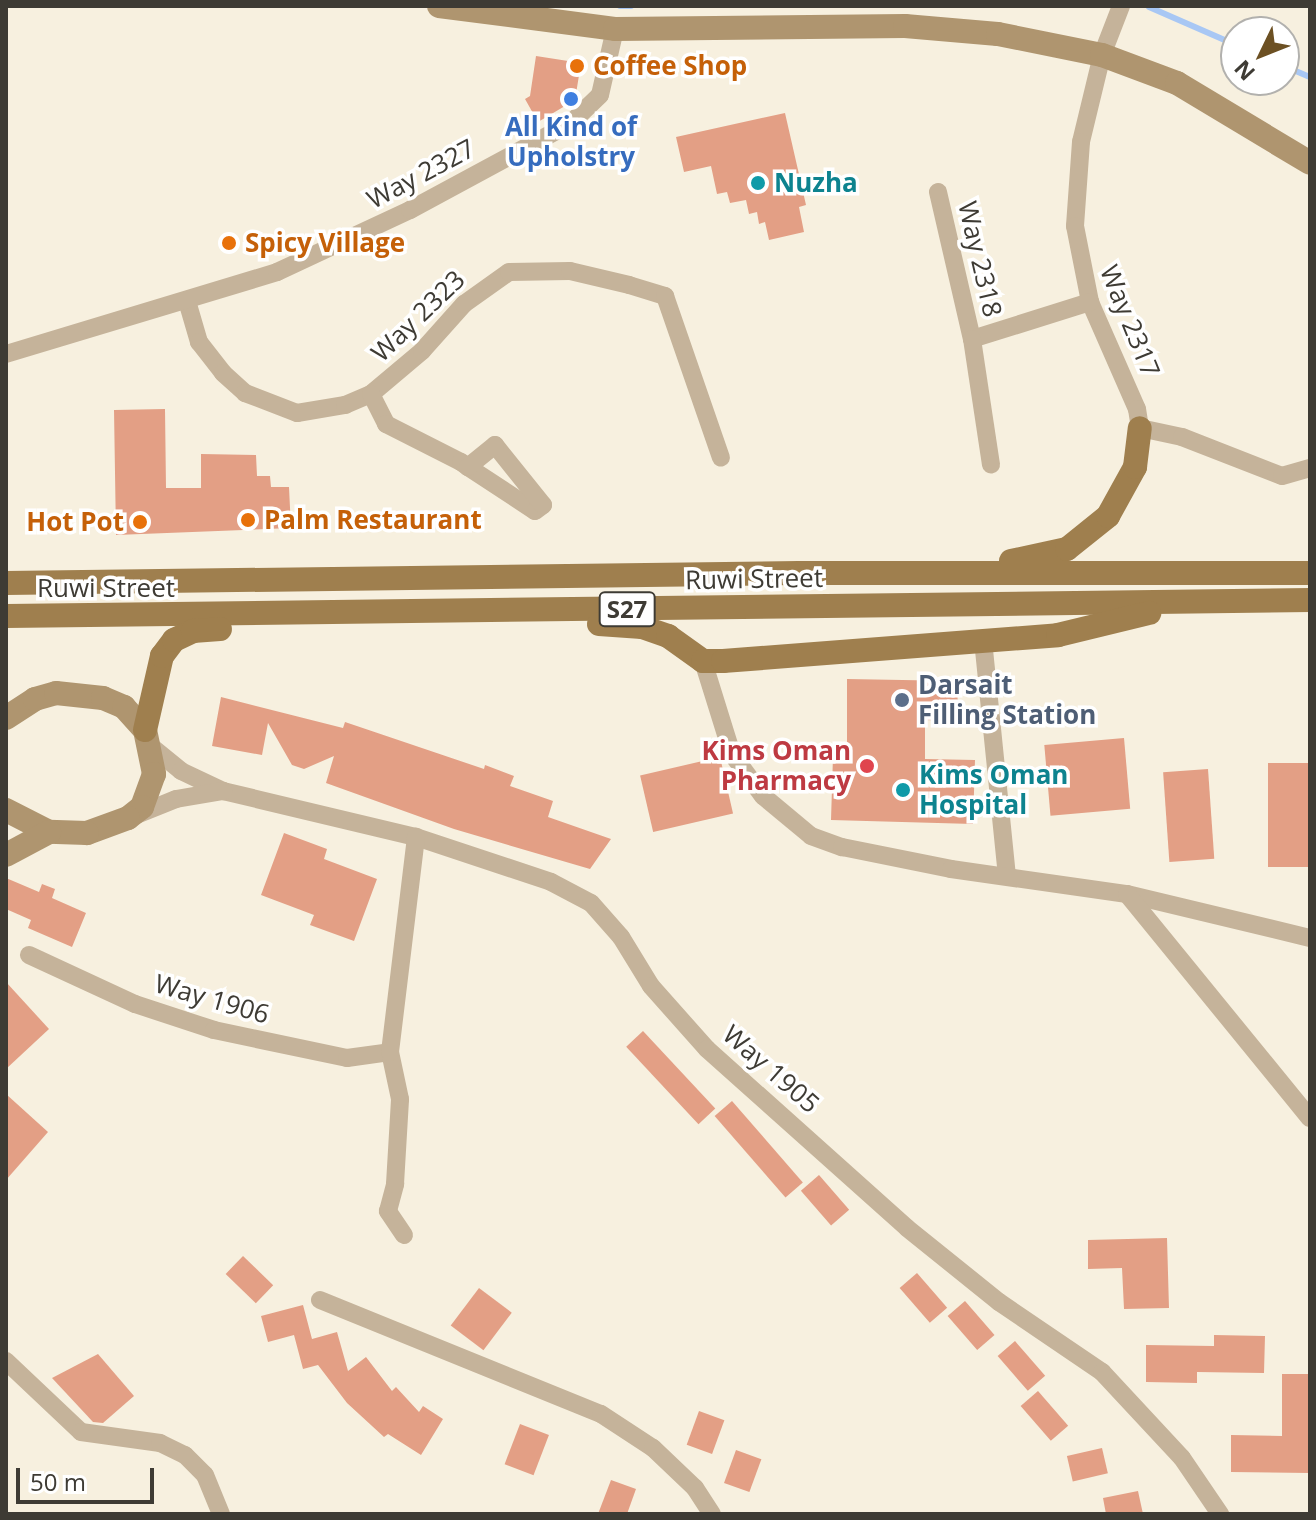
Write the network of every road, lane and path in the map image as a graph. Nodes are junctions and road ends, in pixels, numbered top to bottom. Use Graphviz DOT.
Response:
graph roads {
  1 [pos="439,6"];
  2 [pos="1121,6"];
  3 [pos="615,29"];
  4 [pos="1102,55"];
  5 [pos="1310,163"];
  6 [pos="938,192"];
  7 [pos="187,301"];
  8 [pos="1090,302"];
  9 [pos="972,339"];
  10 [pos="6,354"];
  11 [pos="371,394"];
  12 [pos="1140,428"];
  13 [pos="721,458"];
  14 [pos="991,465"];
  15 [pos="468,467"];
  16 [pos="1310,468"];
  17 [pos="799,573"];
  18 [pos="1310,573"];
  19 [pos="6,583"];
  20 [pos="1248,600"];
  21 [pos="1310,600"];
  22 [pos="489,612"];
  23 [pos="6,616"];
  24 [pos="282,616"];
  25 [pos="983,640"];
  26 [pos="703,661"];
  27 [pos="6,718"];
  28 [pos="149,739"];
  29 [pos="223,791"];
  30 [pos="6,810"];
  31 [pos="128,818"];
  32 [pos="49,832"];
  33 [pos="416,837"];
  34 [pos="6,855"];
  35 [pos="1007,876"];
  36 [pos="1127,894"];
  37 [pos="1310,938"];
  38 [pos="29,955"];
  39 [pos="390,1052"];
  40 [pos="1310,1118"];
  41 [pos="404,1235"];
  42 [pos="320,1300"];
  43 [pos="6,1361"];
  44 [pos="221,1514"];
  45 [pos="712,1514"];
  46 [pos="1220,1514"];
  1 -- 3 [label="street"];
  2 -- 4 [label="street, Way 2317"];
  3 -- 4 [label="street"];
  3 -- 7 [label="street, Way 2327"];
  4 -- 5 [label="street"];
  4 -- 8 [label="street, Way 2317"];
  6 -- 9 [label="street, Way 2318"];
  7 -- 10 [label="street, Way 2327"];
  7 -- 11 [label="street, Way 2323"];
  8 -- 9 [label="street, Way 2318"];
  8 -- 12 [label="street, Way 2317"];
  9 -- 14 [label="street, Way 2318"];
  11 -- 13 [label="street, Way 2323"];
  11 -- 15 [label="street"];
  12 -- 16 [label="street"];
  12 -- 17 [label="main road"];
  17 -- 18 [label="main road, Ruwi Street / S27"];
  17 -- 19 [label="main road, Ruwi Street / S27"];
  20 -- 21 [label="main road, Ruwi Street / S27"];
  20 -- 22 [label="main road, Ruwi Street / S27"];
  20 -- 25 [label="main road"];
  22 -- 24 [label="main road, Ruwi Street / S27"];
  22 -- 26 [label="main road"];
  23 -- 24 [label="main road, Ruwi Street / S27"];
  24 -- 28 [label="main road"];
  25 -- 26 [label="main road"];
  25 -- 35 [label="street"];
  26 -- 35 [label="street"];
  27 -- 28 [label="street"];
  28 -- 29 [label="street, Way 1905"];
  28 -- 31 [label="street"];
  29 -- 31 [label="street, Way 1905"];
  29 -- 33 [label="street, Way 1905"];
  30 -- 32 [label="street"];
  31 -- 32 [label="street"];
  32 -- 34 [label="street"];
  33 -- 39 [label="street"];
  33 -- 46 [label="street, Way 1905"];
  35 -- 36 [label="street"];
  36 -- 37 [label="street"];
  36 -- 40 [label="street"];
  38 -- 39 [label="street, Way 1906"];
  39 -- 41 [label="street"];
  42 -- 45 [label="street"];
  43 -- 44 [label="street"];
}
